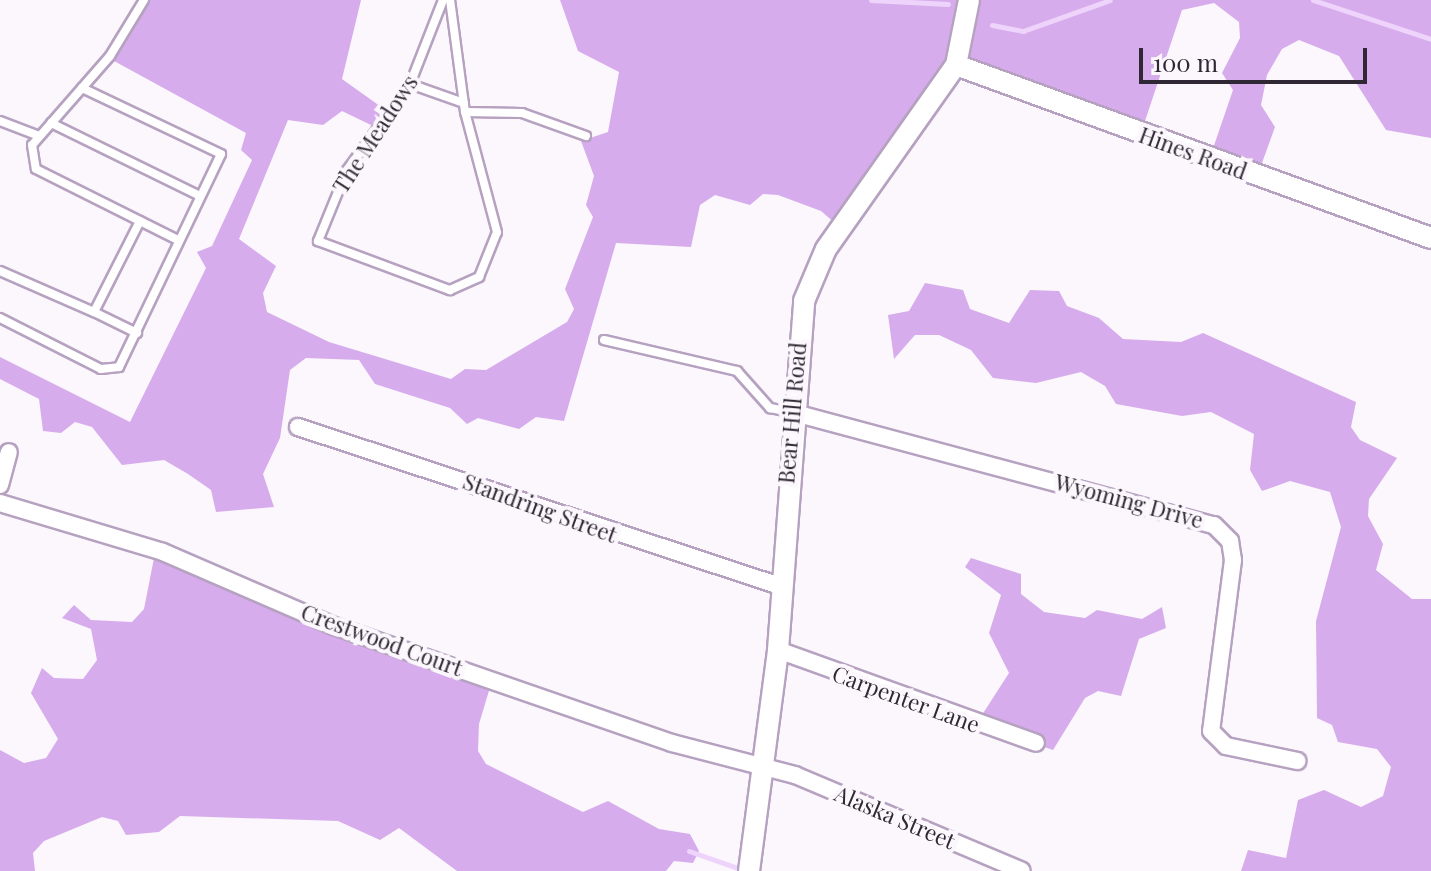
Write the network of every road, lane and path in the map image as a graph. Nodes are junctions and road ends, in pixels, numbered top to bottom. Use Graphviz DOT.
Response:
graph roads {
  1 [pos="144,0"];
  2 [pos="443,0"];
  3 [pos="450,0"];
  4 [pos="969,0"];
  5 [pos="956,65"];
  6 [pos="410,84"];
  7 [pos="82,88"];
  8 [pos="465,107"];
  9 [pos="0,121"];
  10 [pos="51,123"];
  11 [pos="39,136"];
  12 [pos="586,136"];
  13 [pos="200,196"];
  14 [pos="140,221"];
  15 [pos="1431,238"];
  16 [pos="178,240"];
  17 [pos="0,271"];
  18 [pos="94,312"];
  19 [pos="0,318"];
  20 [pos="137,333"];
  21 [pos="604,340"];
  22 [pos="791,412"];
  23 [pos="298,427"];
  24 [pos="9,452"];
  25 [pos="0,485"];
  26 [pos="0,503"];
  27 [pos="783,587"];
  28 [pos="778,650"];
  29 [pos="1036,743"];
  30 [pos="1297,761"];
  31 [pos="766,769"];
  32 [pos="749,871"];
  33 [pos="1022,871"];
  1 -- 7 [label="lane"];
  2 -- 6 [label="lane, The Meadows"];
  3 -- 8 [label="lane, The Meadows"];
  4 -- 5 [label="street, Bear Hill Road"];
  5 -- 15 [label="street, Hines Road"];
  5 -- 22 [label="street, Bear Hill Road"];
  6 -- 8 [label="lane"];
  6 -- 8 [label="lane, The Meadows"];
  7 -- 10 [label="lane"];
  7 -- 13 [label="lane"];
  8 -- 12 [label="lane"];
  9 -- 11 [label="lane"];
  10 -- 11 [label="lane"];
  10 -- 13 [label="lane"];
  11 -- 14 [label="lane"];
  13 -- 16 [label="lane"];
  14 -- 16 [label="lane"];
  14 -- 18 [label="lane"];
  16 -- 20 [label="lane"];
  17 -- 18 [label="lane"];
  18 -- 20 [label="lane"];
  19 -- 20 [label="lane"];
  21 -- 22 [label="lane"];
  22 -- 27 [label="street, Bear Hill Road"];
  22 -- 30 [label="street, Wyoming Drive"];
  23 -- 27 [label="street, Standring Street"];
  24 -- 25 [label="street"];
  26 -- 31 [label="street, Crestwood Court"];
  27 -- 28 [label="street, Bear Hill Road"];
  28 -- 29 [label="street, Carpenter Lane"];
  28 -- 31 [label="street, Bear Hill Road"];
  31 -- 32 [label="street, Bear Hill Road"];
  31 -- 33 [label="street, Alaska Street"];
}
